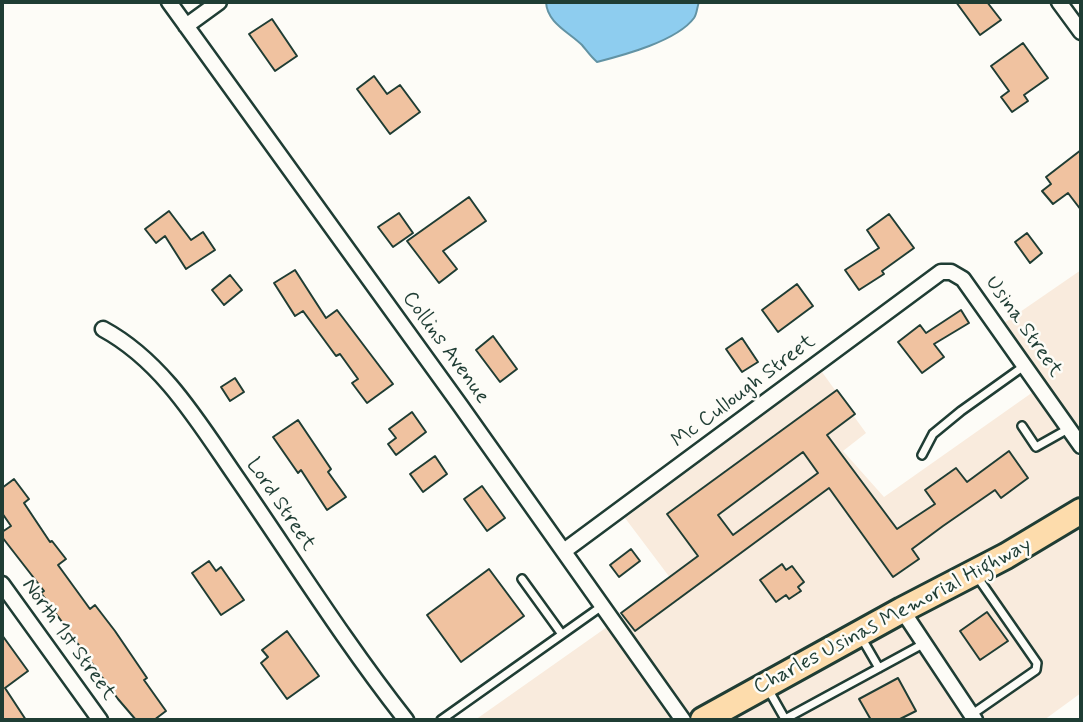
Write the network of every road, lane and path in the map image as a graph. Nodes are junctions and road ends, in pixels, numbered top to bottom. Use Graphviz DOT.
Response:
graph roads {
  1 [pos="169,2"];
  2 [pos="219,2"];
  3 [pos="1059,2"];
  4 [pos="186,26"];
  5 [pos="1081,33"];
  6 [pos="951,272"];
  7 [pos="103,329"];
  8 [pos="1025,366"];
  9 [pos="1022,426"];
  10 [pos="1069,428"];
  11 [pos="1081,446"];
  12 [pos="922,455"];
  13 [pos="1081,511"];
  14 [pos="564,551"];
  15 [pos="974,572"];
  16 [pos="522,579"];
  17 [pos="2,584"];
  18 [pos="602,606"];
  19 [pos="902,610"];
  20 [pos="561,633"];
  21 [pos="859,634"];
  22 [pos="923,644"];
  23 [pos="879,668"];
  24 [pos="765,685"];
  25 [pos="973,718"];
  26 [pos="100,720"];
  27 [pos="406,720"];
  28 [pos="441,720"];
  29 [pos="683,720"];
  30 [pos="703,720"];
  1 -- 4 [label="street, Collins Avenue"];
  2 -- 4 [label="street"];
  3 -- 5 [label="street"];
  4 -- 14 [label="street, Collins Avenue"];
  6 -- 8 [label="street, Usina Street"];
  6 -- 14 [label="street, Mc Cullough Street"];
  7 -- 27 [label="street, Lord Street"];
  8 -- 10 [label="street, Usina Street"];
  8 -- 12 [label="lane"];
  9 -- 10 [label="lane"];
  10 -- 11 [label="street, Usina Street"];
  13 -- 15 [label="highway, Charles Usinas Memorial Highway"];
  14 -- 18 [label="street, Collins Avenue"];
  15 -- 19 [label="highway, Charles Usinas Memorial Highway"];
  15 -- 25 [label="lane"];
  16 -- 20 [label="lane"];
  17 -- 26 [label="street, North 1st Street"];
  18 -- 20 [label="lane"];
  18 -- 29 [label="street, Collins Avenue"];
  19 -- 21 [label="highway, Charles Usinas Memorial Highway"];
  19 -- 22 [label="street"];
  20 -- 28 [label="lane"];
  21 -- 23 [label="lane"];
  21 -- 24 [label="highway, Charles Usinas Memorial Highway"];
  22 -- 23 [label="lane"];
  22 -- 25 [label="street"];
  23 -- 24 [label="lane"];
  24 -- 30 [label="highway, Charles Usinas Memorial Highway"];
}
